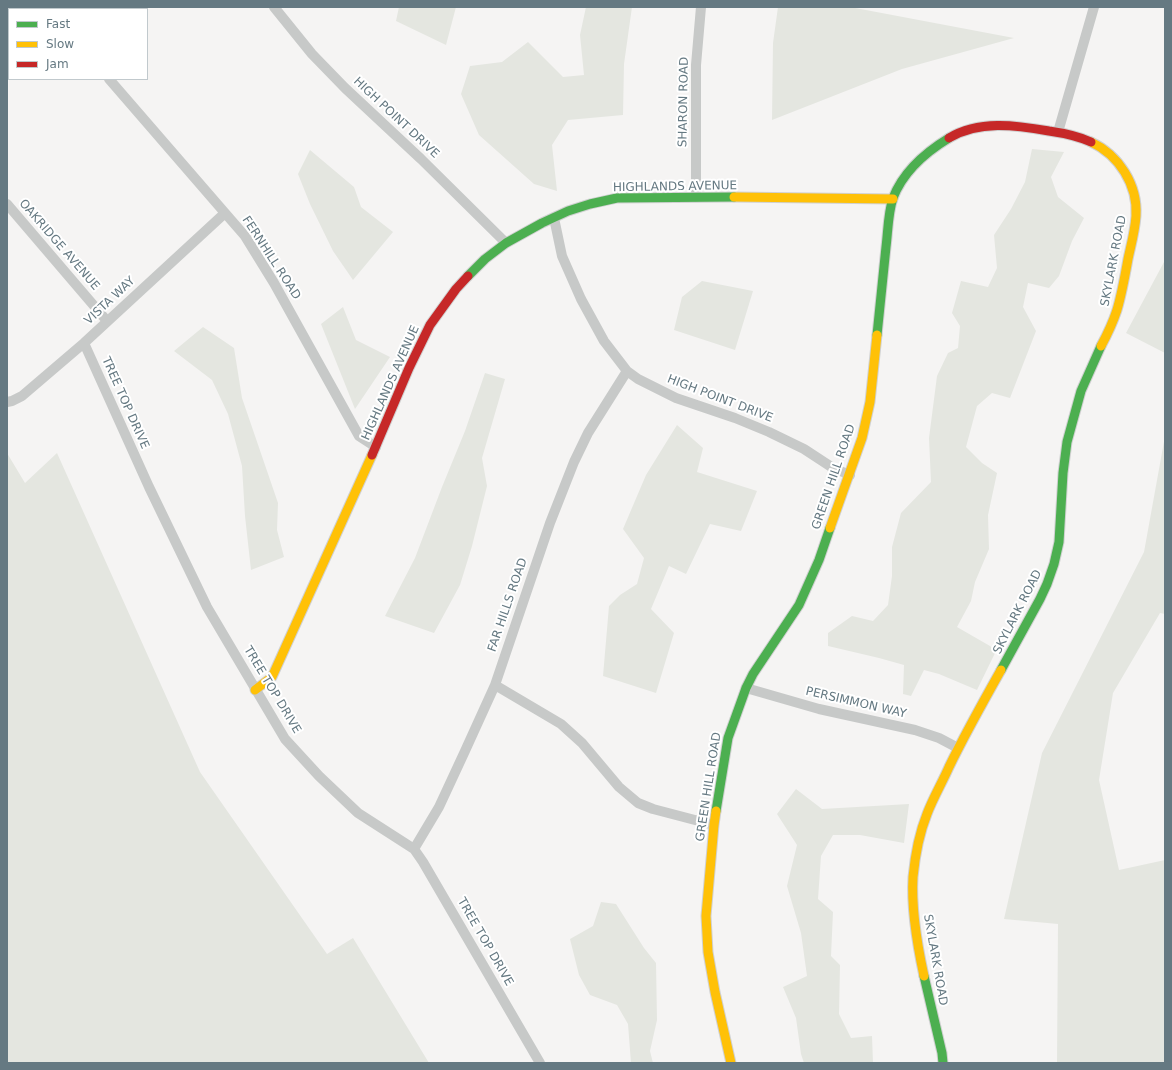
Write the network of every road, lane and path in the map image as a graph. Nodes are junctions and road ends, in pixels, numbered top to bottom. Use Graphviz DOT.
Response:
graph roads {
  1 [pos="274,7"];
  2 [pos="701,7"];
  3 [pos="1094,7"];
  4 [pos="110,80"];
  5 [pos="1058,132"];
  6 [pos="696,198"];
  7 [pos="893,199"];
  8 [pos="7,204"];
  9 [pos="225,213"];
  10 [pos="554,218"];
  11 [pos="506,243"];
  12 [pos="107,321"];
  13 [pos="84,343"];
  14 [pos="627,371"];
  15 [pos="7,402"];
  16 [pos="376,447"];
  17 [pos="850,475"];
  18 [pos="495,685"];
  19 [pos="746,688"];
  20 [pos="255,690"];
  21 [pos="958,748"];
  22 [pos="714,825"];
  23 [pos="414,849"];
  24 [pos="540,1063"];
  25 [pos="731,1063"];
  26 [pos="943,1063"];
  1 -- 11 [label="street, HIGH POINT DRIVE"];
  2 -- 6 [label="street, SHARON ROAD"];
  3 -- 5 [label="street"];
  4 -- 9 [label="street, FERNHILL ROAD"];
  5 -- 7 [label="street, GREEN HILL ROAD"];
  5 -- 21 [label="street, SKYLARK ROAD"];
  6 -- 7 [label="street, HIGHLANDS AVENUE"];
  6 -- 10 [label="street, HIGHLANDS AVENUE"];
  7 -- 17 [label="street, GREEN HILL ROAD"];
  8 -- 12 [label="street, OAKRIDGE AVENUE"];
  9 -- 12 [label="street, VISTA WAY"];
  9 -- 16 [label="street, FERNHILL ROAD"];
  10 -- 11 [label="street, HIGHLANDS AVENUE"];
  10 -- 14 [label="street, HIGH POINT DRIVE"];
  11 -- 16 [label="street, HIGHLANDS AVENUE"];
  12 -- 13 [label="street, VISTA WAY"];
  13 -- 15 [label="street, VISTA WAY"];
  13 -- 20 [label="street, TREE TOP DRIVE"];
  14 -- 17 [label="street, HIGH POINT DRIVE"];
  14 -- 18 [label="street, FAR HILLS ROAD"];
  16 -- 20 [label="street, HIGHLANDS AVENUE"];
  17 -- 19 [label="street, GREEN HILL ROAD"];
  18 -- 22 [label="street"];
  18 -- 23 [label="street, FAR HILLS ROAD"];
  19 -- 21 [label="street, PERSIMMON WAY"];
  19 -- 22 [label="street, GREEN HILL ROAD"];
  20 -- 23 [label="street, TREE TOP DRIVE"];
  21 -- 26 [label="street, SKYLARK ROAD"];
  22 -- 25 [label="street, GREEN HILL ROAD"];
  23 -- 24 [label="street, TREE TOP DRIVE"];
}
